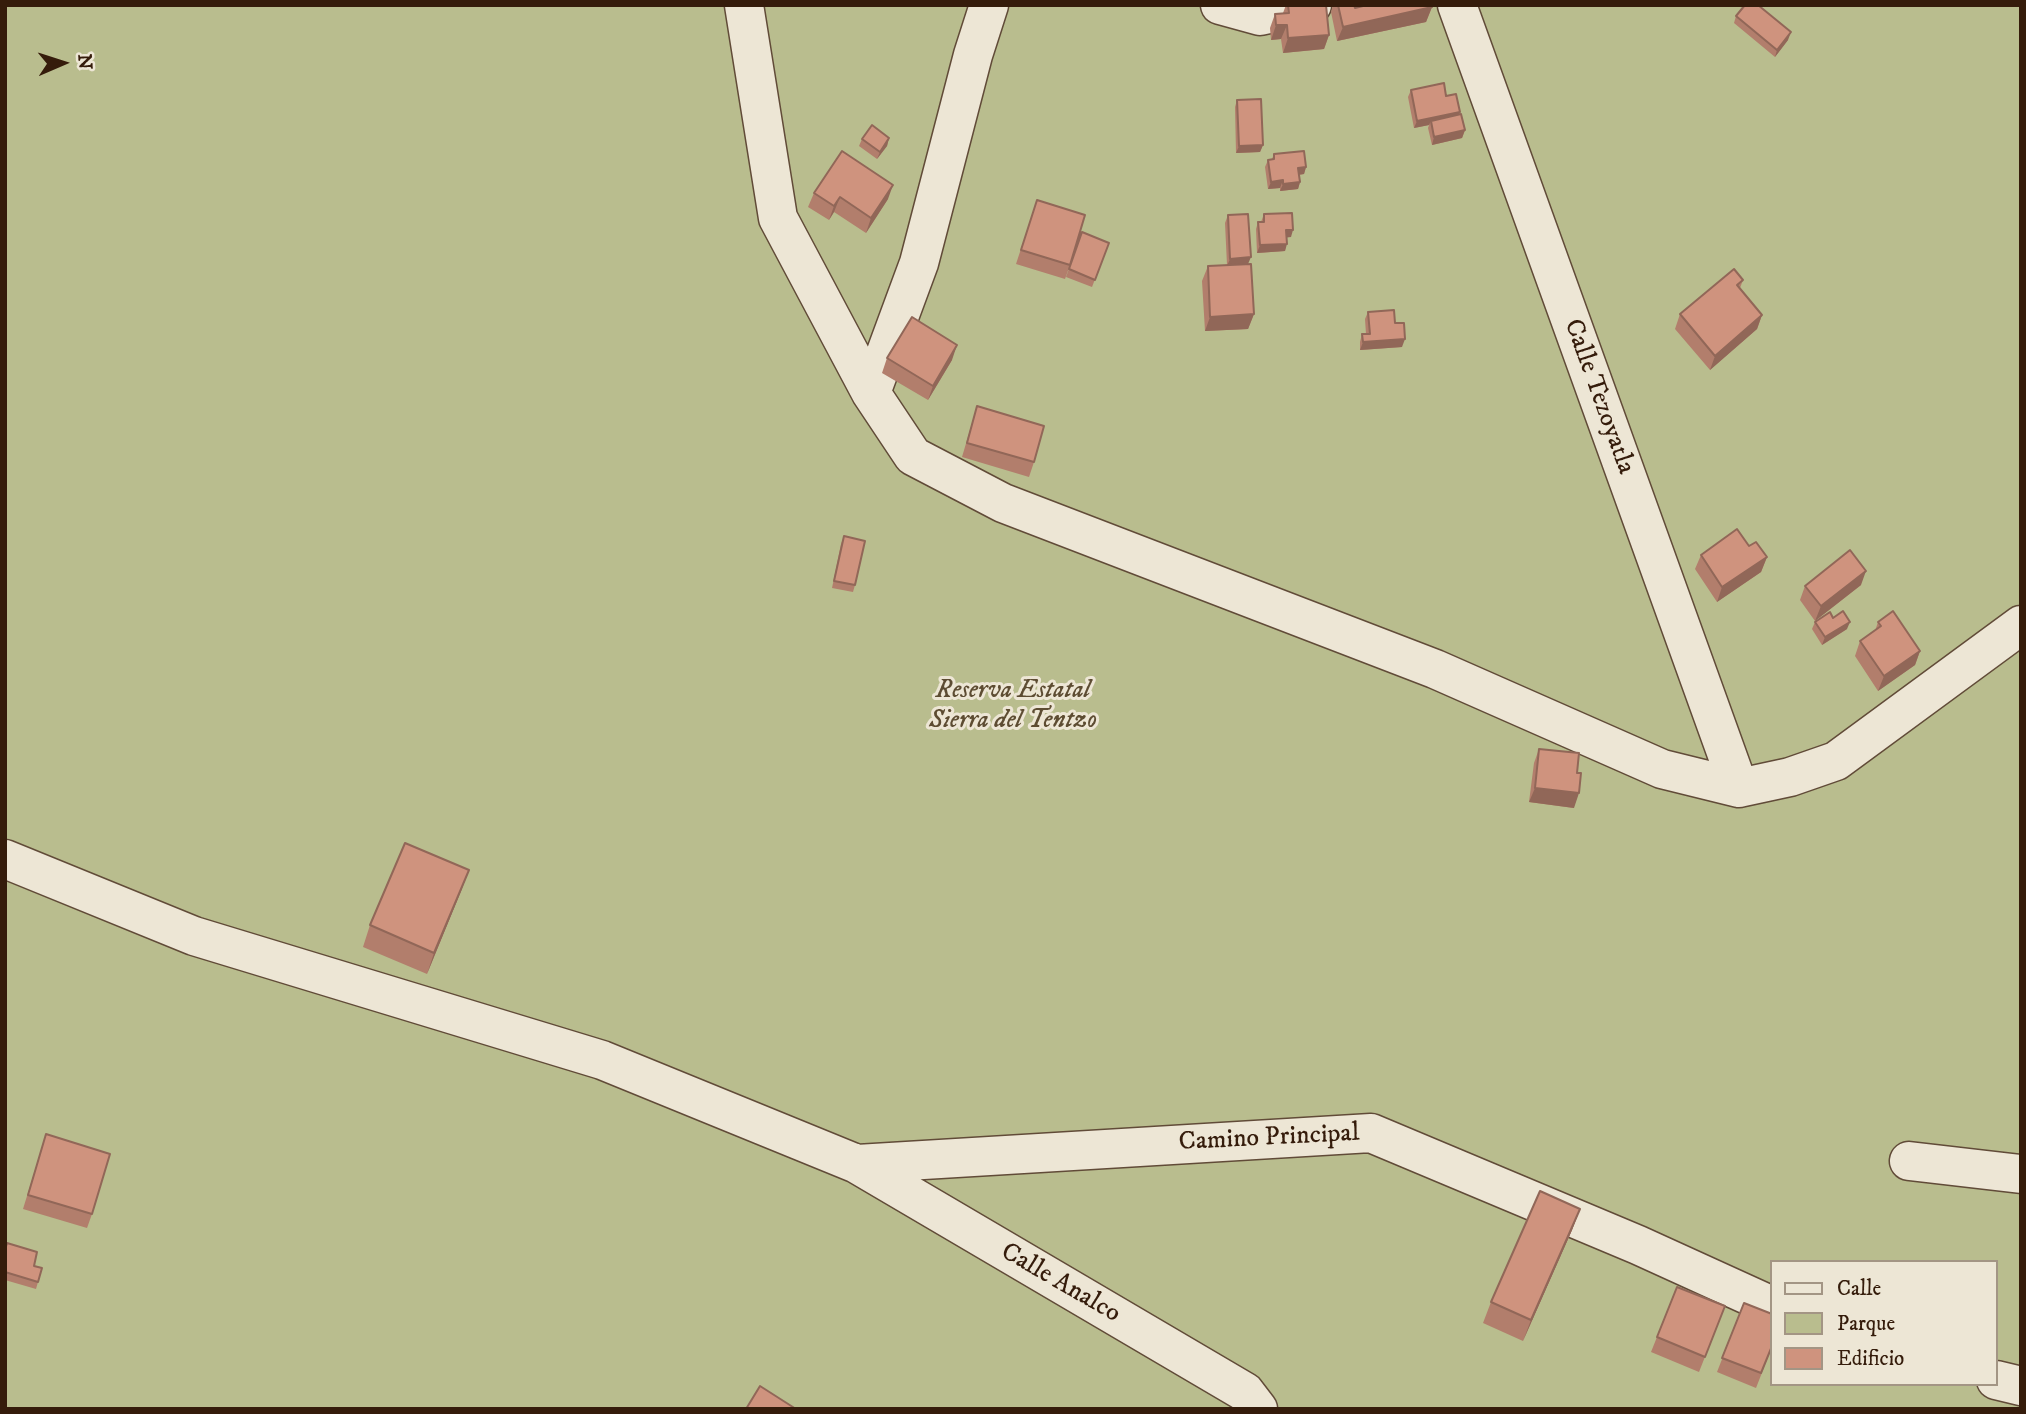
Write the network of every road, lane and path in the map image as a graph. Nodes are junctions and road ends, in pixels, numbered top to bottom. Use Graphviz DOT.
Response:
graph roads {
  1 [pos="744,5"];
  2 [pos="989,5"];
  3 [pos="1220,5"];
  4 [pos="1312,5"];
  5 [pos="1457,5"];
  6 [pos="871,393"];
  7 [pos="2021,625"];
  8 [pos="1739,788"];
  9 [pos="5,859"];
  10 [pos="1909,1161"];
  11 [pos="858,1164"];
  12 [pos="2021,1174"];
  13 [pos="1770,1305"];
  14 [pos="1998,1380"];
  15 [pos="2021,1386"];
  16 [pos="1258,1409"];
  1 -- 6 [label="street"];
  2 -- 6 [label="street"];
  3 -- 4 [label="street"];
  5 -- 8 [label="street, Calle Tezoyatla"];
  6 -- 8 [label="street"];
  7 -- 8 [label="street"];
  9 -- 11 [label="street, Calle Analco"];
  10 -- 12 [label="street"];
  11 -- 13 [label="street, Camino Principal"];
  11 -- 16 [label="street, Calle Analco"];
  14 -- 15 [label="street"];
}
